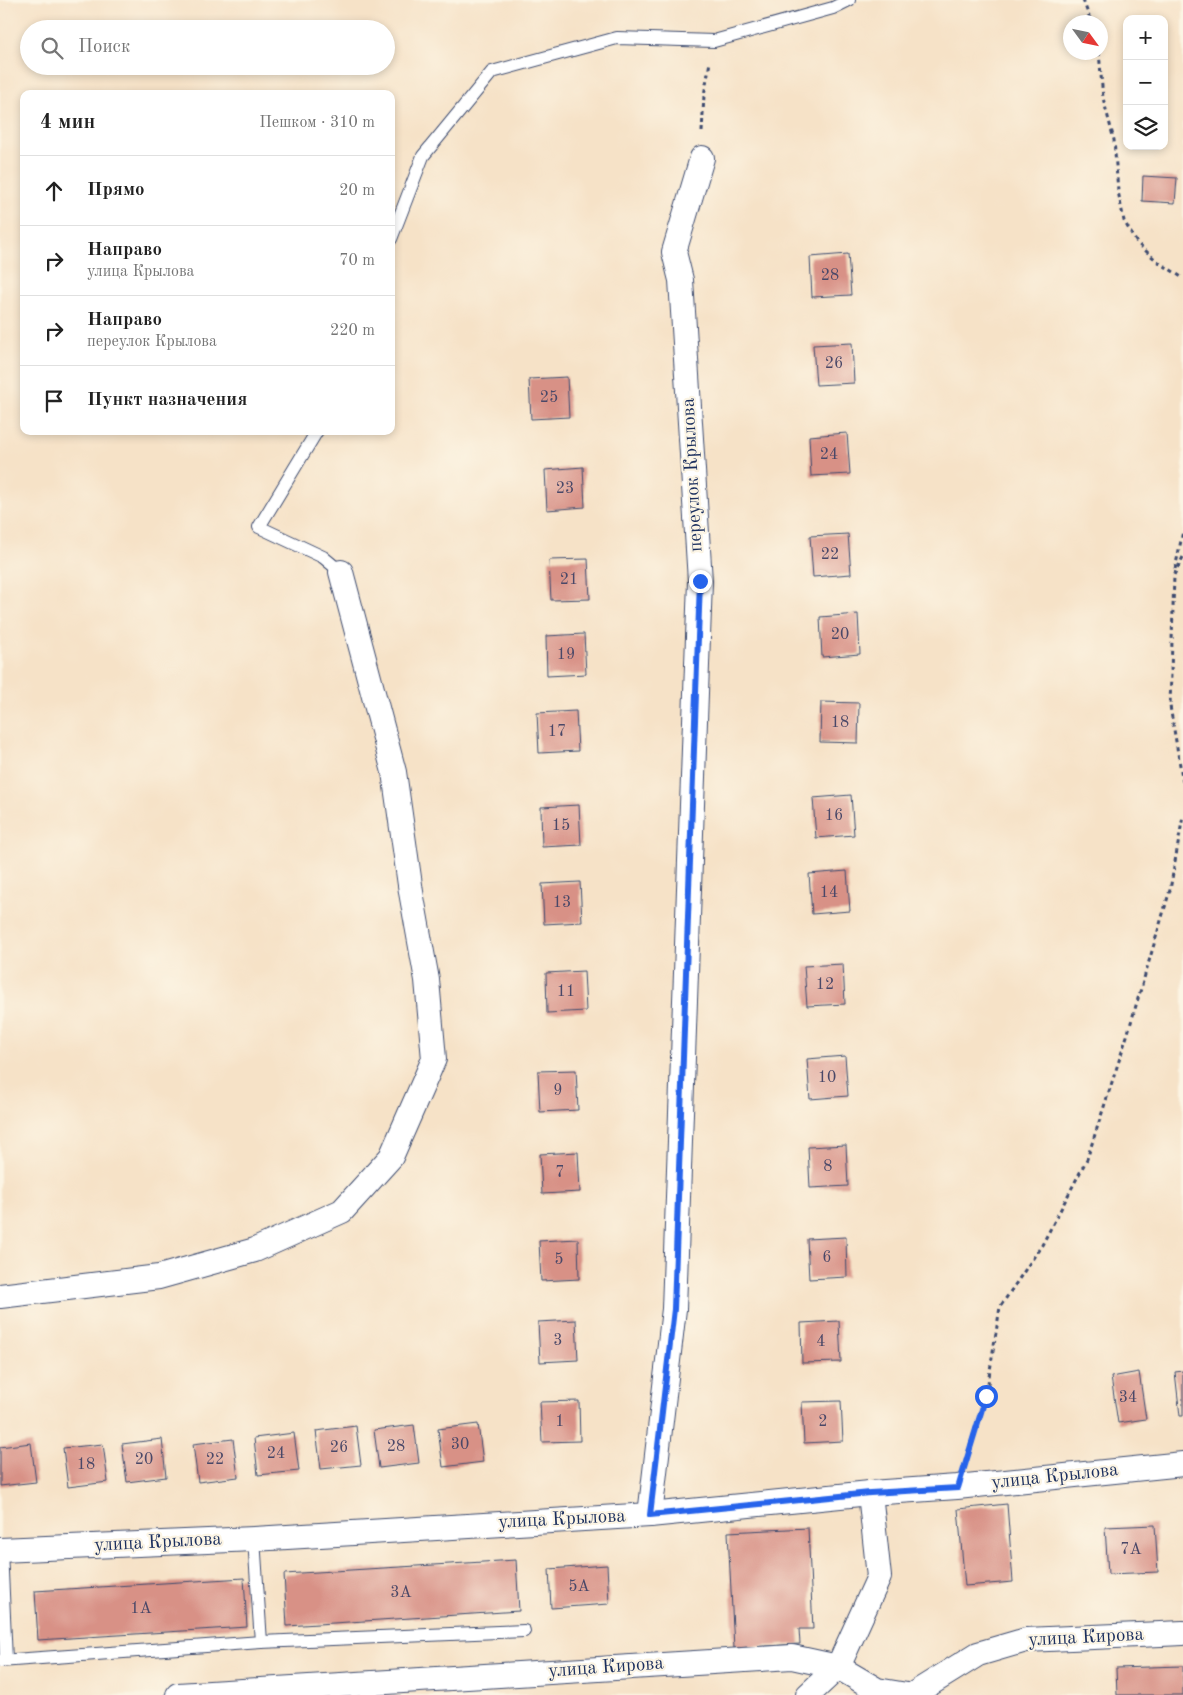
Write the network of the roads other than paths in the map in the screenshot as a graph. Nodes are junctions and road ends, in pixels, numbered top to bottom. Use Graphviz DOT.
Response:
graph roads {
  1 [pos="848,0"];
  2 [pos="702,158"];
  3 [pos="395,229"];
  4 [pos="315,435"];
  5 [pos="341,572"];
  6 [pos="0,1296"];
  7 [pos="1183,1464"];
  8 [pos="870,1493"];
  9 [pos="650,1515"];
  10 [pos="254,1539"];
  11 [pos="1,1550"];
  12 [pos="524,1631"];
  13 [pos="1183,1633"];
  14 [pos="261,1642"];
  15 [pos="3,1661"];
  16 [pos="838,1667"];
  17 [pos="178,1695"];
  18 [pos="808,1695"];
  19 [pos="907,1695"];
  20 [pos="912,1695"];
  1 -- 3 [label="lane"];
  2 -- 9 [label="street, переулок Крылова"];
  4 -- 5 [label="lane"];
  5 -- 6 [label="street"];
  7 -- 8 [label="street, улица Крылова"];
  8 -- 9 [label="street, улица Крылова"];
  8 -- 16 [label="street"];
  9 -- 10 [label="street, улица Крылова"];
  10 -- 11 [label="street, улица Крылова"];
  10 -- 14 [label="lane"];
  11 -- 15 [label="lane"];
  12 -- 14 [label="lane"];
  13 -- 20 [label="street, улица Кирова"];
  14 -- 15 [label="lane"];
  16 -- 17 [label="street, улица Кирова"];
  16 -- 18 [label="street"];
  16 -- 19 [label="street, улица Кирова"];
}
